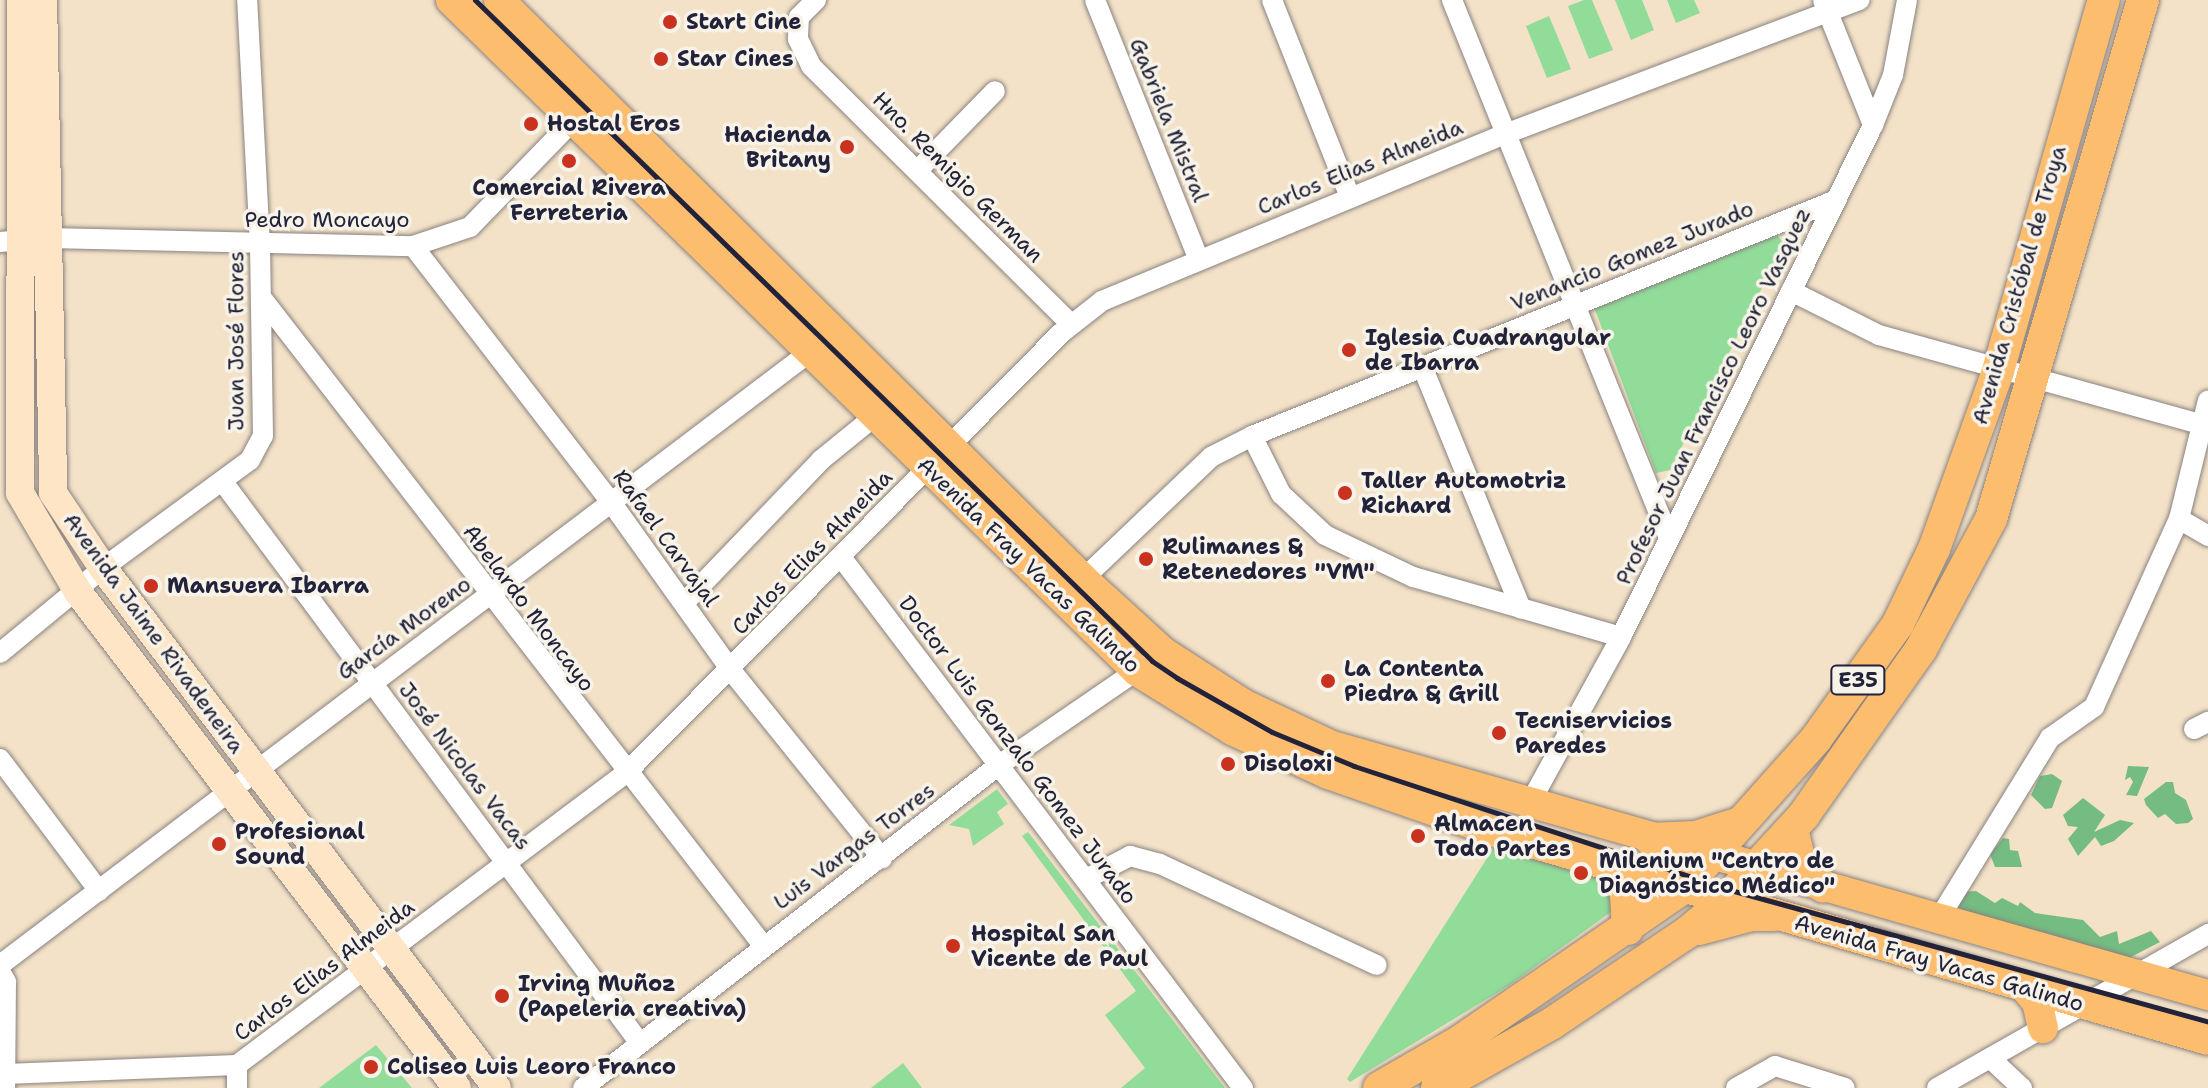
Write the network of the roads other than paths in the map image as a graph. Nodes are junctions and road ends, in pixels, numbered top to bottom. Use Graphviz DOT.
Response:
graph roads {
  1 [pos="21,0"];
  2 [pos="43,0"];
  3 [pos="247,0"];
  4 [pos="451,0"];
  5 [pos="499,0"];
  6 [pos="528,0"];
  7 [pos="816,0"];
  8 [pos="1095,0"];
  9 [pos="1272,0"];
  10 [pos="1452,0"];
  11 [pos="1860,0"];
  12 [pos="1907,0"];
  13 [pos="2104,0"];
  14 [pos="2143,0"];
  15 [pos="1826,6"];
  16 [pos="538,37"];
  17 [pos="995,91"];
  18 [pos="597,96"];
  19 [pos="574,120"];
  20 [pos="1873,125"];
  21 [pos="1505,134"];
  22 [pos="918,170"];
  23 [pos="1350,197"];
  24 [pos="1836,200"];
  25 [pos="49,238"];
  26 [pos="9,242"];
  27 [pos="260,245"];
  28 [pos="413,246"];
  29 [pos="1198,257"];
  30 [pos="1791,291"];
  31 [pos="261,297"];
  32 [pos="1576,304"];
  33 [pos="1071,324"];
  34 [pos="837,331"];
  35 [pos="809,352"];
  36 [pos="1422,366"];
  37 [pos="1998,371"];
  38 [pos="2029,378"];
  39 [pos="2208,400"];
  40 [pos="874,417"];
  41 [pos="2199,424"];
  42 [pos="1252,436"];
  43 [pos="951,446"];
  44 [pos="927,469"];
  45 [pos="223,482"];
  46 [pos="611,502"];
  47 [pos="2179,519"];
  48 [pos="2208,536"];
  49 [pos="1669,538"];
  50 [pos="841,557"];
  51 [pos="103,568"];
  52 [pos="1083,579"];
  53 [pos="78,592"];
  54 [pos="490,596"];
  55 [pos="684,603"];
  56 [pos="1521,609"];
  57 [pos="1621,637"];
  58 [pos="1163,652"];
  59 [pos="0,653"];
  60 [pos="730,669"];
  61 [pos="1137,671"];
  62 [pos="371,681"];
  63 [pos="0,759"];
  64 [pos="999,765"];
  65 [pos="253,769"];
  66 [pos="626,773"];
  67 [pos="230,790"];
  68 [pos="1531,801"];
  69 [pos="1750,817"];
  70 [pos="1792,829"];
  71 [pos="1650,839"];
  72 [pos="1712,857"];
  73 [pos="882,858"];
  74 [pos="507,862"];
  75 [pos="1757,867"];
  76 [pos="1615,868"];
  77 [pos="1086,879"];
  78 [pos="1823,886"];
  79 [pos="1682,889"];
  80 [pos="99,891"];
  81 [pos="1725,901"];
  82 [pos="1774,915"];
  83 [pos="1938,920"];
  84 [pos="1628,929"];
  85 [pos="1688,932"];
  86 [pos="2208,934"];
  87 [pos="763,945"];
  88 [pos="389,950"];
  89 [pos="0,965"];
  90 [pos="1377,965"];
  91 [pos="361,968"];
  92 [pos="0,971"];
  93 [pos="2133,973"];
  94 [pos="2026,989"];
  95 [pos="2208,995"];
  96 [pos="2083,1005"];
  97 [pos="2043,1028"];
  98 [pos="2208,1040"];
  99 [pos="639,1042"];
  100 [pos="1990,1058"];
  101 [pos="237,1065"];
  102 [pos="5,1081"];
  103 [pos="237,1088"];
  104 [pos="457,1088"];
  105 [pos="497,1088"];
  106 [pos="583,1088"];
  107 [pos="1243,1088"];
  108 [pos="1379,1088"];
  109 [pos="1437,1088"];
  110 [pos="1736,1088"];
  111 [pos="1845,1088"];
  112 [pos="1937,1088"];
  113 [pos="2022,1088"];
  1 -- 26 [label="main road, Avenida Jaime Rivadeneira"];
  2 -- 25 [label="main road, Avenida Jaime Rivadeneira"];
  3 -- 27 [label="street, Juan José Flores"];
  4 -- 19 [label="main road, Avenida Fray Vacas Galindo"];
  5 -- 16 [label="main road, Avenida Fray Vacas Galindo"];
  6 -- 16 [label="main road"];
  7 -- 22 [label="street, Hno. Remigio German"];
  8 -- 29 [label="street, Gabriela Mistral"];
  9 -- 23 [label="street"];
  10 -- 21 [label="street"];
  11 -- 15 [label="street, Carlos Elias Almeida"];
  12 -- 20 [label="street, Profesor Juan Francisco Leoro Vasquez"];
  13 -- 37 [label="highway, Avenida Cristóbal de Troya / E35"];
  14 -- 38 [label="highway, Avenida Cristóbal de Troya / E35"];
  15 -- 20 [label="street"];
  15 -- 21 [label="street, Carlos Elias Almeida"];
  16 -- 18 [label="main road, Avenida Fray Vacas Galindo"];
  17 -- 22 [label="street"];
  18 -- 19 [label="street, Pedro Moncayo"];
  18 -- 34 [label="main road, Avenida Fray Vacas Galindo"];
  19 -- 28 [label="street, Pedro Moncayo"];
  19 -- 35 [label="main road, Avenida Fray Vacas Galindo"];
  20 -- 24 [label="street, Profesor Juan Francisco Leoro Vasquez"];
  21 -- 23 [label="street, Carlos Elias Almeida"];
  21 -- 32 [label="street"];
  22 -- 33 [label="street, Hno. Remigio German"];
  23 -- 29 [label="street, Carlos Elias Almeida"];
  24 -- 30 [label="street, Profesor Juan Francisco Leoro Vasquez"];
  24 -- 32 [label="street, Venancio Gomez Jurado"];
  25 -- 26 [label="street, Pedro Moncayo"];
  25 -- 27 [label="street, Pedro Moncayo"];
  25 -- 51 [label="main road, Avenida Jaime Rivadeneira"];
  26 -- 53 [label="main road, Avenida Jaime Rivadeneira"];
  27 -- 28 [label="street, Pedro Moncayo"];
  27 -- 31 [label="street, Juan José Flores"];
  28 -- 46 [label="street, Rafael Carvajal"];
  29 -- 33 [label="street, Carlos Elias Almeida"];
  30 -- 37 [label="street"];
  30 -- 49 [label="street, Profesor Juan Francisco Leoro Vasquez"];
  31 -- 45 [label="street, Juan José Flores"];
  31 -- 54 [label="street, Abelardo Moncayo"];
  32 -- 36 [label="street, Venancio Gomez Jurado"];
  32 -- 49 [label="street"];
  33 -- 43 [label="street, Carlos Elias Almeida"];
  34 -- 35 [label="street, García Moreno"];
  34 -- 43 [label="main road, Avenida Fray Vacas Galindo"];
  35 -- 40 [label="main road, Avenida Fray Vacas Galindo"];
  35 -- 46 [label="street, García Moreno"];
  36 -- 42 [label="street, Venancio Gomez Jurado"];
  36 -- 56 [label="street"];
  37 -- 38 [label="street"];
  37 -- 69 [label="highway, Avenida Cristóbal de Troya / E35"];
  38 -- 41 [label="street"];
  38 -- 70 [label="highway, Avenida Cristóbal de Troya / E35"];
  39 -- 41 [label="street"];
  40 -- 44 [label="main road, Avenida Fray Vacas Galindo"];
  40 -- 55 [label="street"];
  41 -- 47 [label="street"];
  42 -- 52 [label="street, Venancio Gomez Jurado"];
  42 -- 56 [label="street"];
  43 -- 44 [label="street, Carlos Elias Almeida"];
  43 -- 52 [label="main road, Avenida Fray Vacas Galindo"];
  44 -- 50 [label="street, Carlos Elias Almeida"];
  44 -- 61 [label="main road, Avenida Fray Vacas Galindo"];
  45 -- 51 [label="street, Juan José Flores"];
  45 -- 62 [label="street, José Nicolas Vacas"];
  46 -- 54 [label="street, García Moreno"];
  46 -- 55 [label="street, Rafael Carvajal"];
  47 -- 48 [label="street"];
  47 -- 83 [label="street"];
  49 -- 57 [label="street, Profesor Juan Francisco Leoro Vasquez"];
  50 -- 60 [label="street, Carlos Elias Almeida"];
  50 -- 64 [label="street, Doctor Luis Gonzalo Gomez Jurado"];
  51 -- 53 [label="street, Juan José Flores"];
  51 -- 65 [label="main road, Avenida Jaime Rivadeneira"];
  52 -- 58 [label="main road, Avenida Fray Vacas Galindo"];
  53 -- 59 [label="street, Juan José Flores"];
  53 -- 67 [label="main road, Avenida Jaime Rivadeneira"];
  54 -- 62 [label="street, García Moreno"];
  54 -- 66 [label="street, Abelardo Moncayo"];
  55 -- 60 [label="street, Rafael Carvajal"];
  56 -- 57 [label="street"];
  57 -- 68 [label="street, Profesor Juan Francisco Leoro Vasquez"];
  58 -- 61 [label="street, Luis Vargas Torres"];
  58 -- 68 [label="main road, Avenida Fray Vacas Galindo"];
  60 -- 66 [label="street, Carlos Elias Almeida"];
  60 -- 73 [label="street, Rafael Carvajal"];
  61 -- 64 [label="street, Luis Vargas Torres"];
  61 -- 76 [label="main road, Avenida Fray Vacas Galindo"];
  62 -- 65 [label="street, García Moreno"];
  62 -- 74 [label="street, José Nicolas Vacas"];
  63 -- 80 [label="street"];
  64 -- 73 [label="street, Luis Vargas Torres"];
  64 -- 77 [label="street, Doctor Luis Gonzalo Gomez Jurado"];
  65 -- 67 [label="street, García Moreno"];
  65 -- 88 [label="main road, Avenida Jaime Rivadeneira"];
  66 -- 74 [label="street, Carlos Elias Almeida"];
  66 -- 87 [label="street, Abelardo Moncayo"];
  67 -- 80 [label="street, García Moreno"];
  67 -- 91 [label="main road, Avenida Jaime Rivadeneira"];
  68 -- 71 [label="main road, Avenida Fray Vacas Galindo"];
  69 -- 71 [label="highway"];
  69 -- 72 [label="highway, Avenida Cristóbal de Troya / E35"];
  70 -- 75 [label="highway, Avenida Cristóbal de Troya / E35"];
  70 -- 78 [label="highway"];
  71 -- 72 [label="main road, Avenida Fray Vacas Galindo"];
  72 -- 75 [label="main road, Avenida Fray Vacas Galindo"];
  72 -- 79 [label="highway, Avenida Cristóbal de Troya / E35"];
  73 -- 87 [label="street, Luis Vargas Torres"];
  74 -- 88 [label="street, Carlos Elias Almeida"];
  74 -- 99 [label="street, José Nicolas Vacas"];
  75 -- 78 [label="main road, Avenida Fray Vacas Galindo"];
  75 -- 81 [label="highway, Avenida Cristóbal de Troya / E35"];
  76 -- 79 [label="main road, Avenida Fray Vacas Galindo"];
  76 -- 84 [label="highway"];
  77 -- 90 [label="street"];
  77 -- 107 [label="street, Doctor Luis Gonzalo Gomez Jurado"];
  78 -- 83 [label="main road, Avenida Fray Vacas Galindo"];
  79 -- 81 [label="main road, Avenida Fray Vacas Galindo"];
  79 -- 84 [label="highway, Avenida Cristóbal de Troya / E35"];
  80 -- 89 [label="street, García Moreno"];
  81 -- 82 [label="main road, Avenida Fray Vacas Galindo"];
  81 -- 85 [label="highway, Avenida Cristóbal de Troya / E35"];
  82 -- 85 [label="highway"];
  82 -- 94 [label="main road, Avenida Fray Vacas Galindo"];
  83 -- 93 [label="main road, Avenida Fray Vacas Galindo"];
  84 -- 108 [label="highway, Avenida Cristóbal de Troya / E35"];
  85 -- 109 [label="highway, Avenida Cristóbal de Troya / E35"];
  86 -- 93 [label="street"];
  87 -- 99 [label="street, Luis Vargas Torres"];
  88 -- 91 [label="street, Carlos Elias Almeida"];
  88 -- 105 [label="main road, Avenida Jaime Rivadeneira"];
  91 -- 101 [label="street, Carlos Elias Almeida"];
  91 -- 104 [label="main road, Avenida Jaime Rivadeneira"];
  92 -- 102 [label="street"];
  93 -- 95 [label="main road, Avenida Fray Vacas Galindo"];
  93 -- 96 [label="street"];
  94 -- 96 [label="main road, Avenida Fray Vacas Galindo"];
  94 -- 97 [label="main road"];
  96 -- 97 [label="street"];
  96 -- 98 [label="main road, Avenida Fray Vacas Galindo"];
  97 -- 100 [label="street"];
  99 -- 106 [label="street, Luis Vargas Torres"];
  100 -- 112 [label="street"];
  100 -- 113 [label="street"];
  101 -- 102 [label="street, Carlos Elias Almeida"];
  101 -- 103 [label="street"];
  110 -- 111 [label="street"];
}
